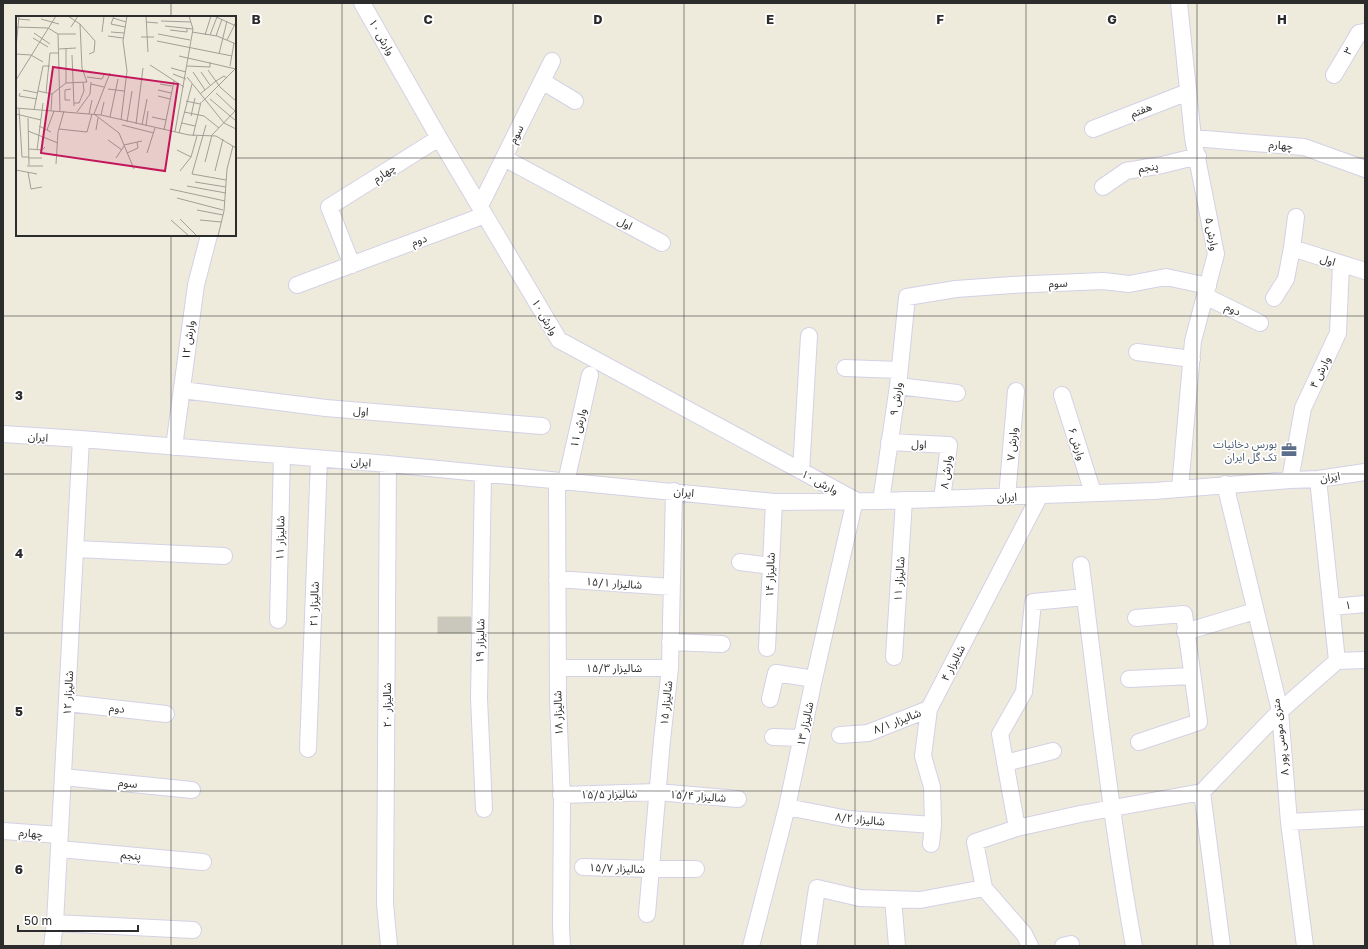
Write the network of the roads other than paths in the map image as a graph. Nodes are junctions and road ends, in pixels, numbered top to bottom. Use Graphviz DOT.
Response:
graph roads {
  1 [pos="362,3"];
  2 [pos="1179,3"];
  3 [pos="1365,32"];
  4 [pos="552,61"];
  5 [pos="1334,75"];
  6 [pos="542,81"];
  7 [pos="1188,92"];
  8 [pos="575,101"];
  9 [pos="1094,129"];
  10 [pos="439,138"];
  11 [pos="1193,138"];
  12 [pos="1198,156"];
  13 [pos="504,158"];
  14 [pos="1365,169"];
  15 [pos="1103,187"];
  16 [pos="483,211"];
  17 [pos="1296,217"];
  18 [pos="209,236"];
  19 [pos="662,243"];
  20 [pos="1292,248"];
  21 [pos="1341,264"];
  22 [pos="352,265"];
  23 [pos="1365,271"];
  24 [pos="297,285"];
  25 [pos="1206,291"];
  26 [pos="907,297"];
  27 [pos="1274,298"];
  28 [pos="1260,323"];
  29 [pos="809,336"];
  30 [pos="1137,352"];
  31 [pos="1192,359"];
  32 [pos="845,368"];
  33 [pos="899,370"];
  34 [pos="590,375"];
  35 [pos="898,386"];
  36 [pos="182,390"];
  37 [pos="1016,391"];
  38 [pos="957,393"];
  39 [pos="1062,394"];
  40 [pos="542,426"];
  41 [pos="3,434"];
  42 [pos="81,439"];
  43 [pos="889,442"];
  44 [pos="949,445"];
  45 [pos="174,447"];
  46 [pos="282,455"];
  47 [pos="319,459"];
  48 [pos="388,464"];
  49 [pos="801,471"];
  50 [pos="1365,472"];
  51 [pos="483,474"];
  52 [pos="1318,479"];
  53 [pos="1290,480"];
  54 [pos="561,481"];
  55 [pos="1225,484"];
  56 [pos="1180,488"];
  57 [pos="674,491"];
  58 [pos="1093,493"];
  59 [pos="1040,495"];
  60 [pos="1007,496"];
  61 [pos="942,499"];
  62 [pos="855,500"];
  63 [pos="904,500"];
  64 [pos="881,501"];
  65 [pos="774,502"];
  66 [pos="76,549"];
  67 [pos="224,556"];
  68 [pos="740,562"];
  69 [pos="1081,565"];
  70 [pos="771,566"];
  71 [pos="557,579"];
  72 [pos="671,587"];
  73 [pos="1085,597"];
  74 [pos="1365,604"];
  75 [pos="1332,606"];
  76 [pos="1255,611"];
  77 [pos="1136,618"];
  78 [pos="278,620"];
  79 [pos="1185,632"];
  80 [pos="670,642"];
  81 [pos="722,644"];
  82 [pos="767,648"];
  83 [pos="894,657"];
  84 [pos="1365,660"];
  85 [pos="1337,661"];
  86 [pos="558,668"];
  87 [pos="670,668"];
  88 [pos="1192,676"];
  89 [pos="814,679"];
  90 [pos="1130,679"];
  91 [pos="770,699"];
  92 [pos="67,703"];
  93 [pos="929,709"];
  94 [pos="1280,711"];
  95 [pos="166,714"];
  96 [pos="840,735"];
  97 [pos="773,737"];
  98 [pos="802,738"];
  99 [pos="1139,742"];
  100 [pos="308,748"];
  101 [pos="1053,751"];
  102 [pos="1005,763"];
  103 [pos="64,777"];
  104 [pos="192,790"];
  105 [pos="657,792"];
  106 [pos="1202,792"];
  107 [pos="561,795"];
  108 [pos="738,799"];
  109 [pos="787,807"];
  110 [pos="1112,808"];
  111 [pos="484,809"];
  112 [pos="1365,818"];
  113 [pos="1289,822"];
  114 [pos="933,825"];
  115 [pos="1017,828"];
  116 [pos="3,831"];
  117 [pos="60,842"];
  118 [pos="931,844"];
  119 [pos="203,862"];
  120 [pos="583,868"];
  121 [pos="651,869"];
  122 [pos="696,869"];
  123 [pos="984,888"];
  124 [pos="893,899"];
  125 [pos="647,914"];
  126 [pos="55,923"];
  127 [pos="192,930"];
  128 [pos="809,942"];
  129 [pos="52,946"];
  130 [pos="389,946"];
  131 [pos="562,946"];
  132 [pos="751,946"];
  133 [pos="898,946"];
  134 [pos="1030,946"];
  135 [pos="1134,946"];
  136 [pos="1222,946"];
  137 [pos="1305,946"];
  1 -- 10 [label="street, وارش ۱۰"];
  2 -- 7 [label="street, وارش ۵"];
  3 -- 5 [label="street, ۳"];
  4 -- 6 [label="street, سوم"];
  6 -- 8 [label="street"];
  6 -- 13 [label="street, سوم"];
  7 -- 9 [label="street, هفتم"];
  7 -- 11 [label="street, وارش ۵"];
  10 -- 16 [label="street, وارش ۱۰"];
  10 -- 22 [label="street, چهارم"];
  11 -- 12 [label="street, وارش ۵"];
  11 -- 14 [label="street, چهارم"];
  12 -- 15 [label="street, پنجم"];
  12 -- 25 [label="street, وارش ۵"];
  13 -- 16 [label="street, سوم"];
  13 -- 19 [label="street, اول"];
  16 -- 22 [label="street, دوم"];
  16 -- 49 [label="street, وارش ۱۰"];
  17 -- 20 [label="street"];
  18 -- 36 [label="street, وارش ۱۲"];
  20 -- 21 [label="street, اول"];
  20 -- 27 [label="street"];
  21 -- 23 [label="street, اول"];
  21 -- 53 [label="street, وارش ۴"];
  22 -- 24 [label="street, دوم"];
  25 -- 26 [label="street, سوم"];
  25 -- 28 [label="street, دوم"];
  25 -- 31 [label="street, وارش ۵"];
  26 -- 33 [label="street, وارش ۹"];
  29 -- 49 [label="street"];
  30 -- 31 [label="street"];
  31 -- 56 [label="street, وارش ۵"];
  32 -- 33 [label="street"];
  33 -- 35 [label="street, وارش ۹"];
  34 -- 54 [label="street, وارش ۱۱"];
  35 -- 38 [label="street"];
  35 -- 43 [label="street, وارش ۹"];
  36 -- 40 [label="street, اول"];
  36 -- 45 [label="street, وارش ۱۲"];
  37 -- 60 [label="street, وارش ۷"];
  39 -- 58 [label="street, وارش ۶"];
  41 -- 42 [label="street, ایران"];
  42 -- 45 [label="street, ایران"];
  42 -- 66 [label="street, شالیزار ۱۲"];
  43 -- 44 [label="street, اول"];
  43 -- 64 [label="street, وارش ۹"];
  44 -- 61 [label="street, وارش ۸"];
  45 -- 46 [label="street, ایران"];
  46 -- 47 [label="street, ایران"];
  46 -- 78 [label="street, شالیزار ۱۱"];
  47 -- 48 [label="street, ایران"];
  47 -- 100 [label="street, شالیزار ۲۱"];
  48 -- 51 [label="street, ایران"];
  48 -- 130 [label="street, شالیزار ۲۰"];
  49 -- 62 [label="street, وارش ۱۰"];
  50 -- 52 [label="street, ایران"];
  51 -- 54 [label="street, ایران"];
  51 -- 111 [label="street, شالیزار ۱۹"];
  52 -- 53 [label="street, ایران"];
  52 -- 75 [label="street"];
  53 -- 55 [label="street, ایران"];
  54 -- 57 [label="street, ایران"];
  54 -- 71 [label="street, شالیزار ۱۸"];
  55 -- 56 [label="street, ایران"];
  55 -- 76 [label="street, ۸ متری موسی پور"];
  56 -- 58 [label="street, ایران"];
  57 -- 65 [label="street, ایران"];
  57 -- 72 [label="street, شالیزار ۱۵"];
  58 -- 59 [label="street, ایران"];
  59 -- 60 [label="street, ایران"];
  59 -- 93 [label="street, شالیزار ۴"];
  60 -- 61 [label="street, ایران"];
  61 -- 63 [label="street, ایران"];
  62 -- 64 [label="street, ایران"];
  62 -- 65 [label="street, ایران"];
  62 -- 89 [label="street, شالیزار ۱۳"];
  63 -- 64 [label="street, ایران"];
  63 -- 83 [label="street, شالیزار ۱۱"];
  65 -- 70 [label="street, شالیزار ۱۴"];
  66 -- 67 [label="street"];
  66 -- 92 [label="street, شالیزار ۱۲"];
  68 -- 70 [label="street"];
  69 -- 73 [label="street"];
  70 -- 82 [label="street, شالیزار ۱۴"];
  71 -- 72 [label="street, شالیزار ۱۵/۱"];
  71 -- 86 [label="street, شالیزار ۱۸"];
  72 -- 80 [label="street, شالیزار ۱۵"];
  73 -- 102 [label="street"];
  73 -- 110 [label="street"];
  74 -- 75 [label="street, ۱"];
  75 -- 85 [label="street"];
  76 -- 79 [label="street"];
  76 -- 94 [label="street, ۸ متری موسی پور"];
  77 -- 79 [label="street"];
  79 -- 88 [label="street"];
  80 -- 81 [label="street"];
  80 -- 87 [label="street, شالیزار ۱۵"];
  84 -- 85 [label="street"];
  85 -- 94 [label="street"];
  86 -- 87 [label="street, شالیزار ۱۵/۳"];
  86 -- 107 [label="street, شالیزار ۱۸"];
  87 -- 105 [label="street, شالیزار ۱۵"];
  88 -- 90 [label="street"];
  88 -- 99 [label="street"];
  89 -- 91 [label="street"];
  89 -- 98 [label="street, شالیزار ۱۳"];
  92 -- 95 [label="street, دوم"];
  92 -- 103 [label="street, شالیزار ۱۲"];
  93 -- 96 [label="street, شالیزار ۸/۱"];
  93 -- 114 [label="street, شالیزار ۴"];
  94 -- 106 [label="street"];
  94 -- 113 [label="street, ۸ متری موسی پور"];
  97 -- 98 [label="street"];
  98 -- 109 [label="street, شالیزار ۱۳"];
  101 -- 102 [label="street"];
  102 -- 115 [label="street"];
  103 -- 104 [label="street, سوم"];
  103 -- 117 [label="street, شالیزار ۱۲"];
  105 -- 107 [label="street, شالیزار ۱۵/۵"];
  105 -- 108 [label="street, شالیزار ۱۵/۴"];
  105 -- 121 [label="street, شالیزار ۱۵"];
  106 -- 110 [label="street"];
  106 -- 136 [label="street"];
  107 -- 131 [label="street, شالیزار ۱۸"];
  109 -- 114 [label="street, شالیزار ۸/۲"];
  109 -- 132 [label="street, شالیزار ۱۳"];
  110 -- 115 [label="street"];
  110 -- 135 [label="street"];
  112 -- 113 [label="street"];
  113 -- 137 [label="street, ۸ متری موسی پور"];
  114 -- 118 [label="street, شالیزار ۴"];
  115 -- 123 [label="street"];
  116 -- 117 [label="street, چهارم"];
  117 -- 119 [label="street, پنجم"];
  117 -- 126 [label="street, شالیزار ۱۲"];
  120 -- 121 [label="street, شالیزار ۱۵/۷"];
  121 -- 122 [label="street, شالیزار ۱۵/۷"];
  121 -- 125 [label="street, شالیزار ۱۵"];
  123 -- 124 [label="street"];
  123 -- 134 [label="street"];
  124 -- 128 [label="street"];
  124 -- 133 [label="street"];
  126 -- 127 [label="street"];
  126 -- 129 [label="street, شالیزار ۱۲"];
}
